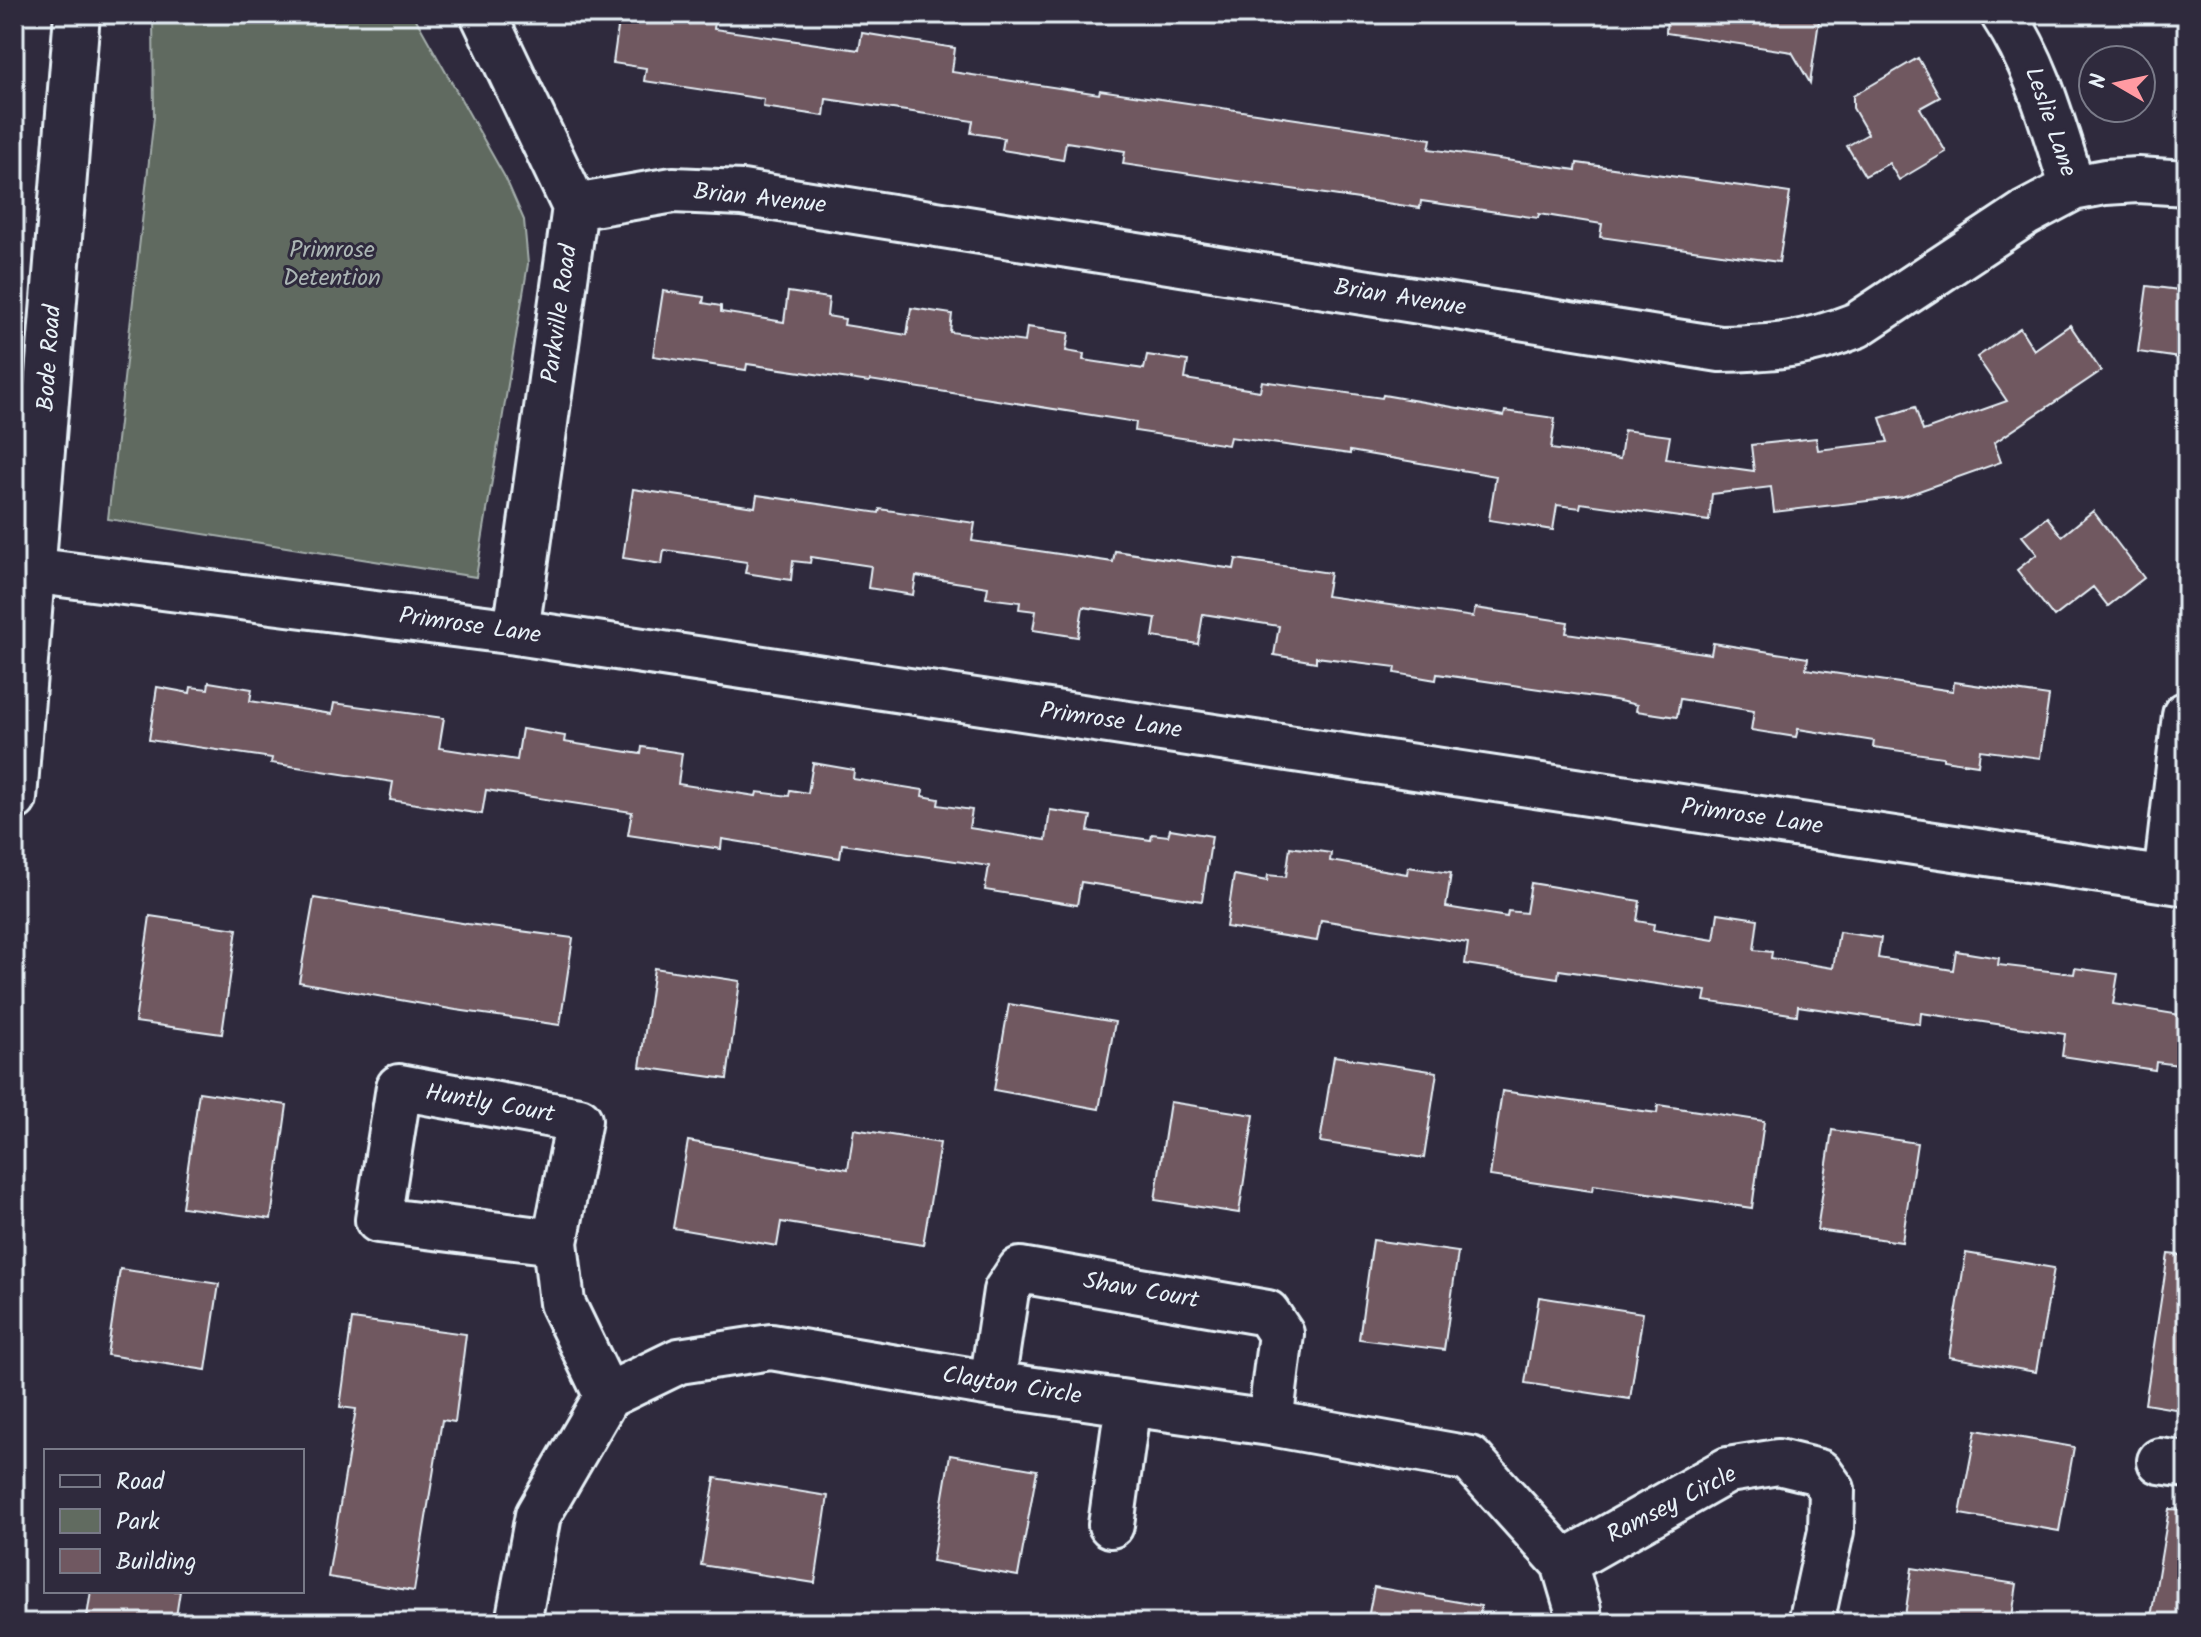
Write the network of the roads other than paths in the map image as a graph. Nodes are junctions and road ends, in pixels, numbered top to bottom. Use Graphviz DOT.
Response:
graph roads {
  1 [pos="77,14"];
  2 [pos="483,14"];
  3 [pos="2003,14"];
  4 [pos="2187,183"];
  5 [pos="2073,188"];
  6 [pos="575,207"];
  7 [pos="24,569"];
  8 [pos="516,632"];
  9 [pos="2185,715"];
  10 [pos="14,798"];
  11 [pos="2176,881"];
  12 [pos="555,1242"];
  13 [pos="992,1384"];
  14 [pos="607,1396"];
  15 [pos="1128,1403"];
  16 [pos="1270,1423"];
  17 [pos="1111,1525"];
  18 [pos="1564,1563"];
  19 [pos="518,1623"];
  20 [pos="1579,1623"];
  21 [pos="1811,1623"];
  1 -- 7 [label="street, Bode Road"];
  2 -- 6 [label="street"];
  3 -- 5 [label="street, Leslie Lane"];
  4 -- 5 [label="street, Brian Avenue"];
  5 -- 6 [label="street, Brian Avenue"];
  6 -- 8 [label="street, Parkville Road"];
  7 -- 8 [label="street, Primrose Lane"];
  7 -- 10 [label="street, Bode Road"];
  8 -- 11 [label="street, Primrose Lane"];
  9 -- 11 [label="street"];
  12 -- 12 [label="street, Huntly Court"];
  12 -- 14 [label="street, Huntly Court"];
  13 -- 14 [label="street, Clayton Circle"];
  13 -- 15 [label="street, Clayton Circle"];
  13 -- 16 [label="street, Shaw Court"];
  14 -- 19 [label="street"];
  15 -- 16 [label="street, Clayton Circle"];
  15 -- 17 [label="street"];
  16 -- 18 [label="street, Clayton Circle"];
  18 -- 20 [label="street, Clayton Circle"];
  18 -- 21 [label="street, Ramsey Circle"];
}
